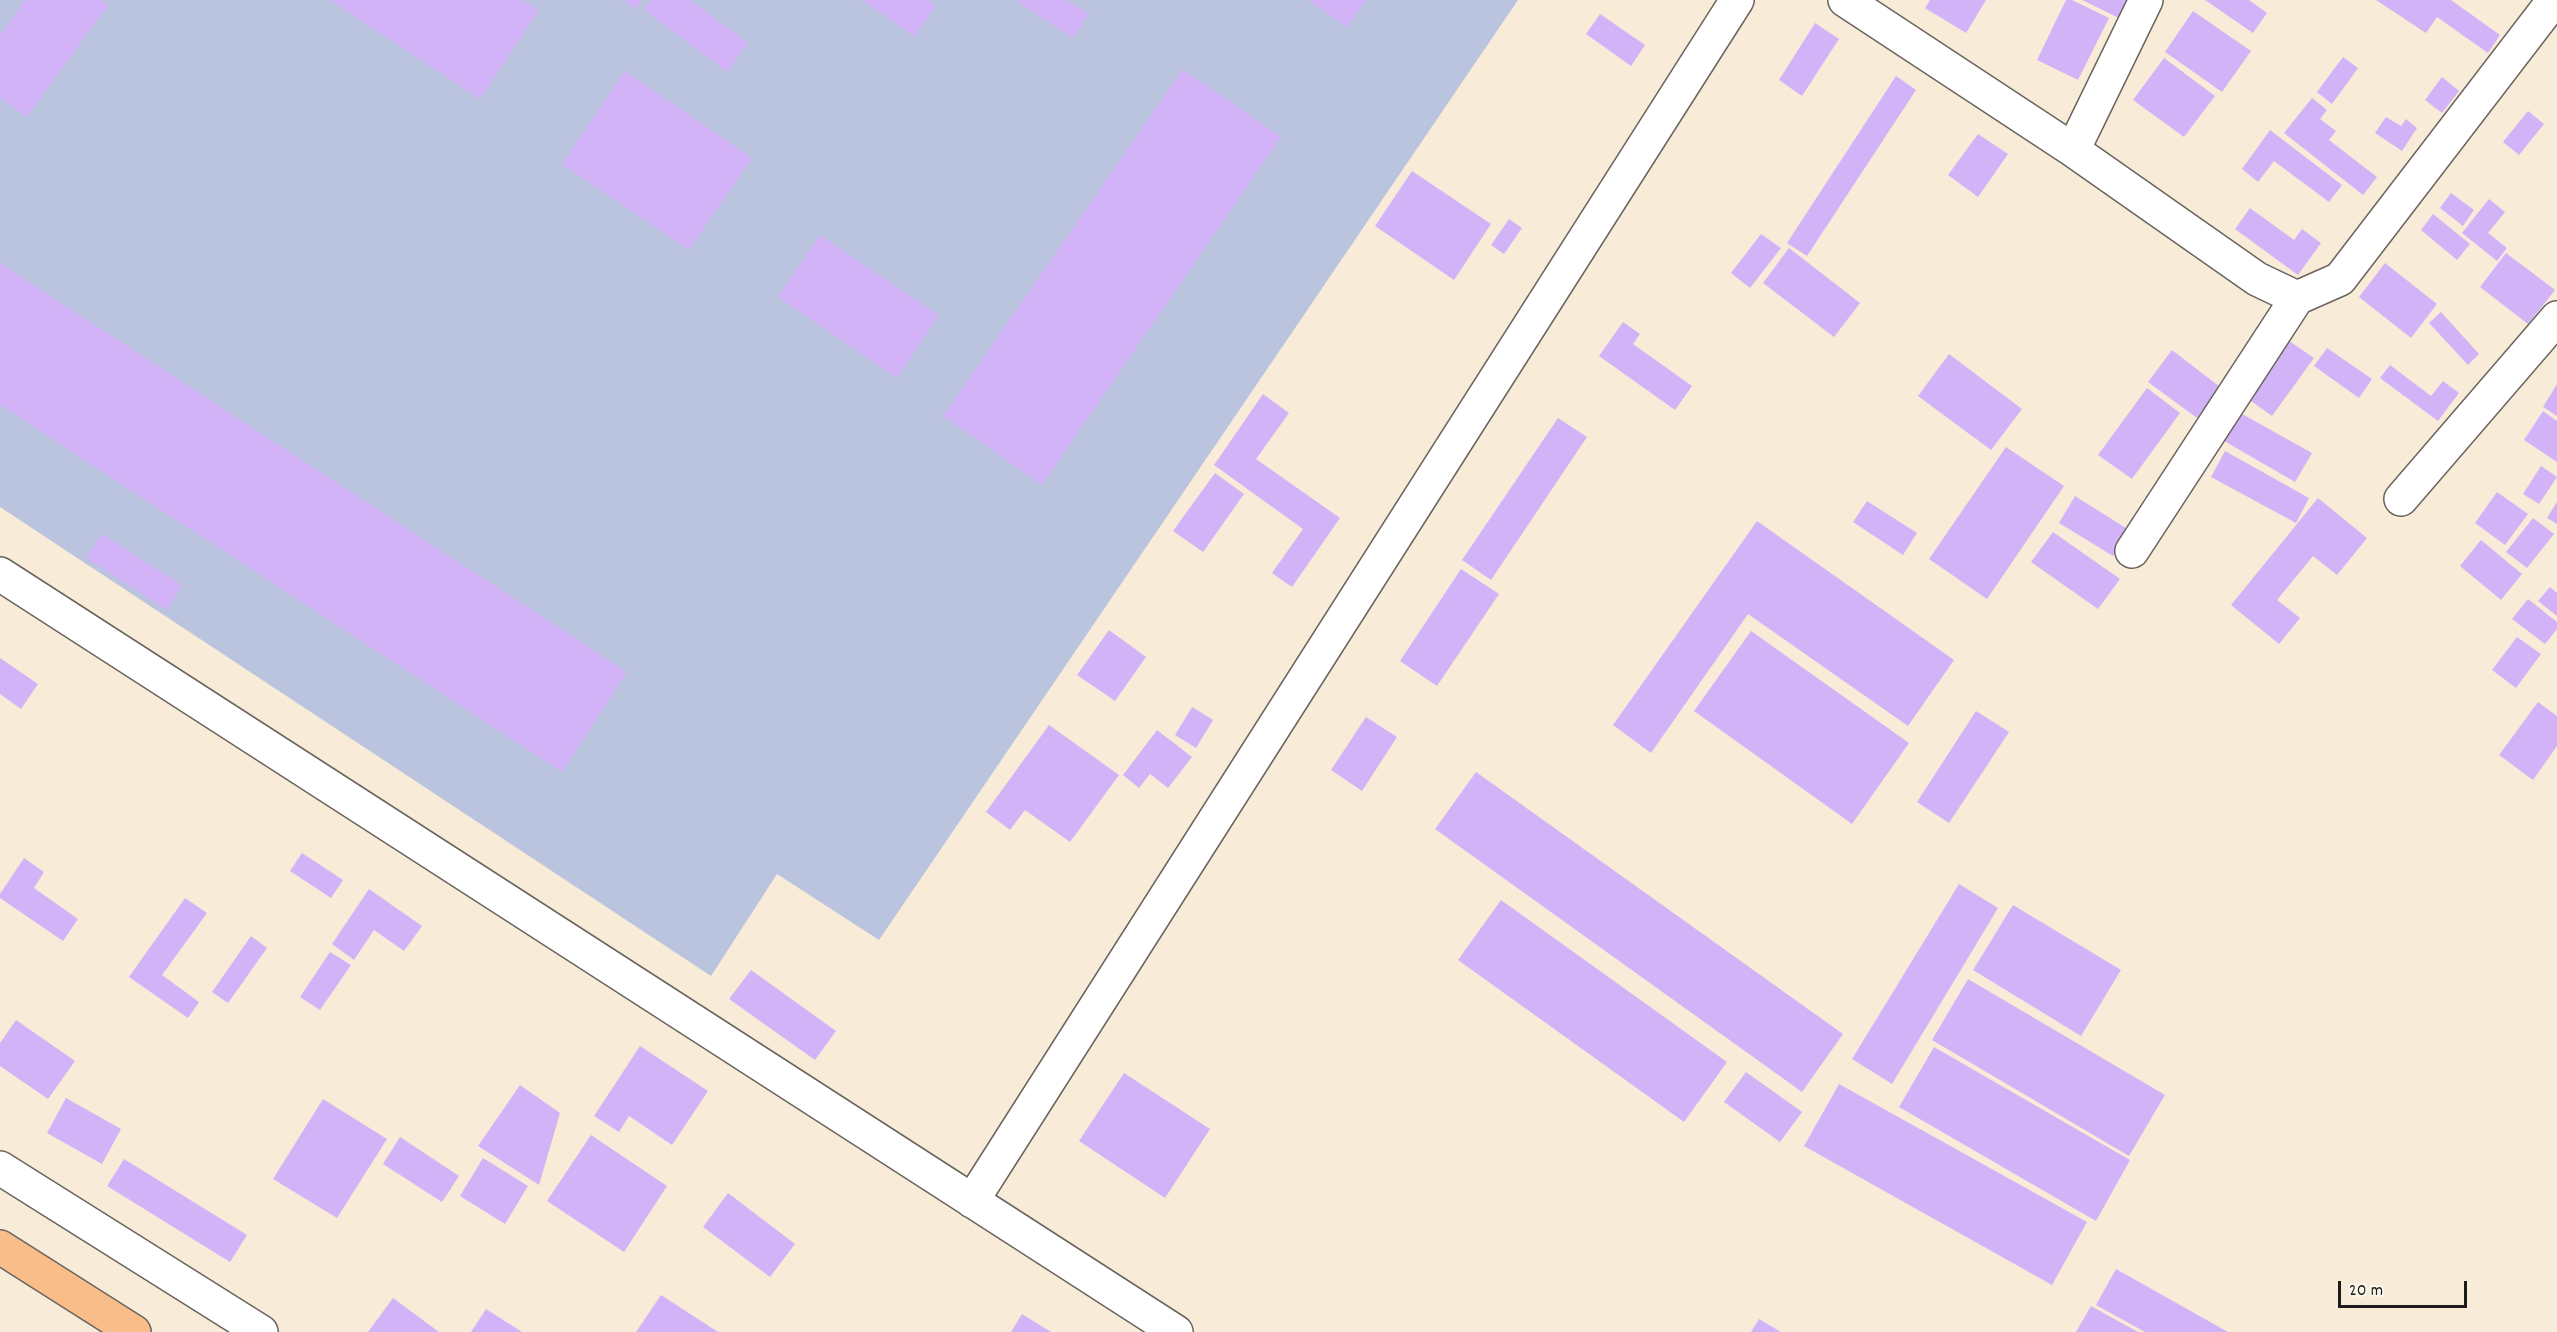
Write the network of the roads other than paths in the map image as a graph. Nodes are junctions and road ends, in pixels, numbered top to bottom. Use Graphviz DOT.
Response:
graph roads {
  1 [pos="1737,0"];
  2 [pos="1845,0"];
  3 [pos="2146,0"];
  4 [pos="2554,0"];
  5 [pos="2073,150"];
  6 [pos="2297,298"];
  7 [pos="2557,318"];
  8 [pos="2402,499"];
  9 [pos="2133,551"];
  10 [pos="0,574"];
  11 [pos="0,1168"];
  12 [pos="972,1201"];
  13 [pos="0,1247"];
  14 [pos="134,1332"];
  15 [pos="261,1332"];
  16 [pos="1176,1332"];
  1 -- 12 [label="street"];
  2 -- 5 [label="street"];
  3 -- 5 [label="street"];
  4 -- 6 [label="street"];
  5 -- 6 [label="street"];
  6 -- 9 [label="street"];
  7 -- 8 [label="street"];
  10 -- 12 [label="street"];
  11 -- 15 [label="street"];
  12 -- 16 [label="street"];
  13 -- 14 [label="main road"];
}
